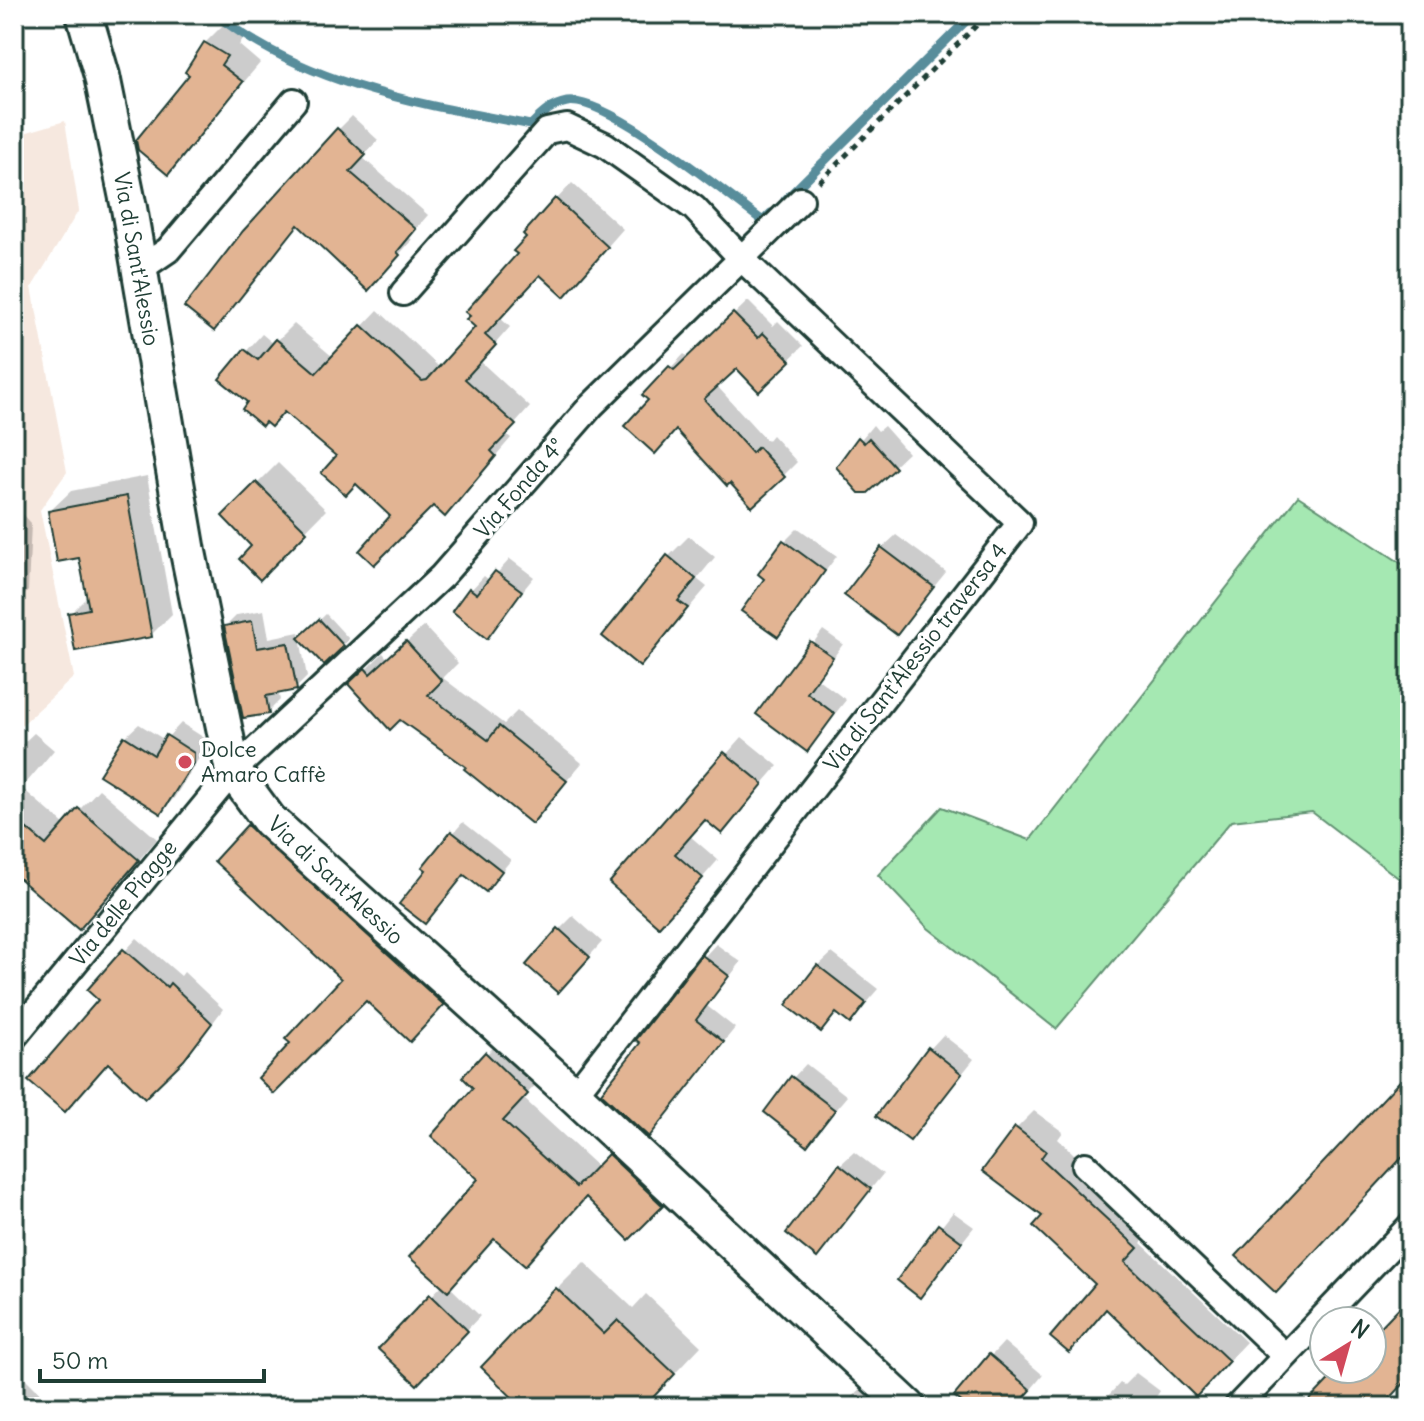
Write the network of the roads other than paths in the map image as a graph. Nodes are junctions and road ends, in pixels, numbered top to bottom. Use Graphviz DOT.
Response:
graph roads {
  1 [pos="84,14"];
  2 [pos="294,101"];
  3 [pos="801,200"];
  4 [pos="741,258"];
  5 [pos="140,269"];
  6 [pos="403,293"];
  7 [pos="233,771"];
  8 [pos="14,1037"];
  9 [pos="574,1095"];
  10 [pos="1085,1165"];
  11 [pos="1410,1226"];
  12 [pos="1285,1356"];
  13 [pos="908,1407"];
  14 [pos="1237,1407"];
  1 -- 5 [label="street, Via di Sant'Alessio"];
  2 -- 5 [label="street"];
  3 -- 4 [label="street, Via Fonda 4°"];
  4 -- 6 [label="street"];
  4 -- 7 [label="street, Via Fonda 4°"];
  4 -- 9 [label="street, Via di Sant'Alessio traversa 4"];
  5 -- 7 [label="street, Via di Sant'Alessio"];
  7 -- 8 [label="street, Via delle Piagge"];
  7 -- 9 [label="street, Via di Sant'Alessio"];
  9 -- 13 [label="street, Via di Sant'Alessio"];
  10 -- 12 [label="street"];
  11 -- 12 [label="street"];
  12 -- 14 [label="street"];
}
